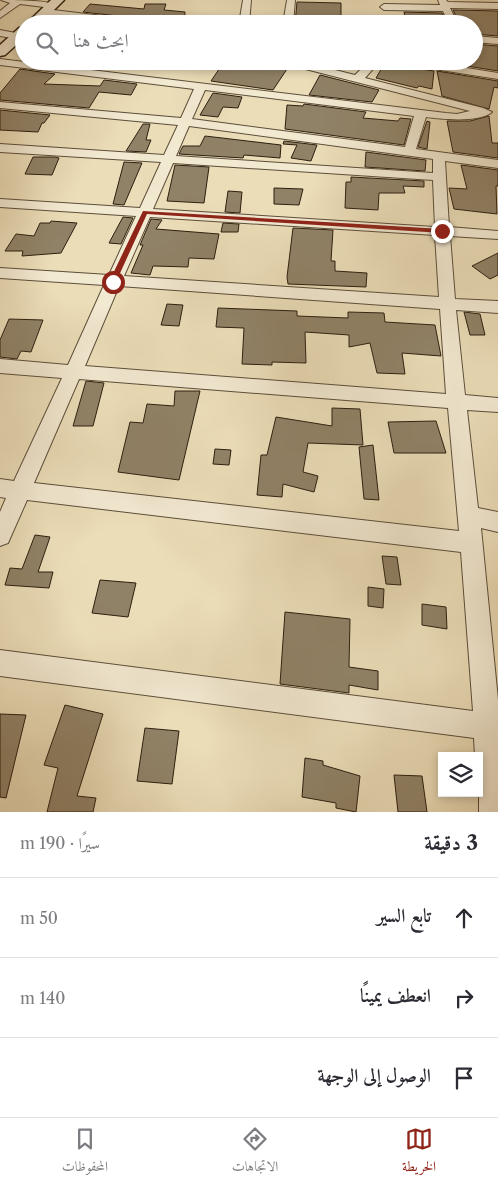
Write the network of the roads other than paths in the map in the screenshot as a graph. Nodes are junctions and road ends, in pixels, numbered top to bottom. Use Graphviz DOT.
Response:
graph roads {
  1 [pos="5,0"];
  2 [pos="247,0"];
  3 [pos="291,0"];
  4 [pos="17,2"];
  5 [pos="444,4"];
  6 [pos="52,6"];
  7 [pos="498,6"];
  8 [pos="384,7"];
  9 [pos="42,15"];
  10 [pos="98,15"];
  11 [pos="245,15"];
  12 [pos="289,15"];
  13 [pos="0,16"];
  14 [pos="0,33"];
  15 [pos="15,33"];
  16 [pos="15,38"];
  17 [pos="483,40"];
  18 [pos="498,41"];
  19 [pos="0,52"];
  20 [pos="0,62"];
  21 [pos="15,64"];
  22 [pos="67,70"];
  23 [pos="322,70"];
  24 [pos="366,70"];
  25 [pos="460,70"];
  26 [pos="498,76"];
  27 [pos="358,79"];
  28 [pos="201,86"];
  29 [pos="0,105"];
  30 [pos="486,112"];
  31 [pos="421,113"];
  32 [pos="498,115"];
  33 [pos="185,122"];
  34 [pos="0,148"];
  35 [pos="409,153"];
  36 [pos="170,159"];
  37 [pos="498,164"];
  38 [pos="439,167"];
  39 [pos="0,203"];
  40 [pos="145,212"];
  41 [pos="442,231"];
  42 [pos="498,235"];
  43 [pos="0,273"];
  44 [pos="113,282"];
  45 [pos="447,304"];
  46 [pos="498,307"];
  47 [pos="0,366"];
  48 [pos="74,373"];
  49 [pos="456,402"];
  50 [pos="498,405"];
  51 [pos="10,489"];
  52 [pos="468,516"];
  53 [pos="498,522"];
  54 [pos="0,536"];
  55 [pos="471,543"];
  56 [pos="0,663"];
  57 [pos="493,727"];
  58 [pos="493,812"];
  1 -- 4 [label="street"];
  2 -- 11 [label="street"];
  3 -- 12 [label="street"];
  4 -- 6 [label="street"];
  4 -- 13 [label="street"];
  5 -- 7 [label="street"];
  5 -- 8 [label="street"];
  6 -- 9 [label="main road"];
  6 -- 10 [label="street"];
  14 -- 15 [label="street"];
  16 -- 19 [label="main road"];
  17 -- 18 [label="street"];
  20 -- 21 [label="street"];
  22 -- 28 [label="street"];
  23 -- 27 [label="street"];
  24 -- 27 [label="street"];
  25 -- 26 [label="street"];
  27 -- 30 [label="street"];
  28 -- 31 [label="street"];
  28 -- 33 [label="street"];
  29 -- 33 [label="street"];
  30 -- 31 [label="street"];
  30 -- 32 [label="street"];
  31 -- 35 [label="street"];
  33 -- 35 [label="street"];
  33 -- 36 [label="street"];
  34 -- 36 [label="street"];
  35 -- 38 [label="street"];
  36 -- 38 [label="street"];
  36 -- 40 [label="street"];
  37 -- 38 [label="street"];
  38 -- 41 [label="street"];
  39 -- 40 [label="street"];
  40 -- 41 [label="street"];
  40 -- 44 [label="street"];
  41 -- 42 [label="street"];
  41 -- 45 [label="street"];
  43 -- 44 [label="street"];
  44 -- 45 [label="street"];
  44 -- 48 [label="street"];
  45 -- 46 [label="street"];
  45 -- 49 [label="street"];
  47 -- 48 [label="street"];
  48 -- 49 [label="street"];
  48 -- 51 [label="street"];
  49 -- 50 [label="street"];
  49 -- 52 [label="street"];
  51 -- 54 [label="street"];
  51 -- 55 [label="street"];
  52 -- 53 [label="street"];
  52 -- 55 [label="street"];
  55 -- 57 [label="street"];
  56 -- 57 [label="street"];
  57 -- 58 [label="street"];
}
